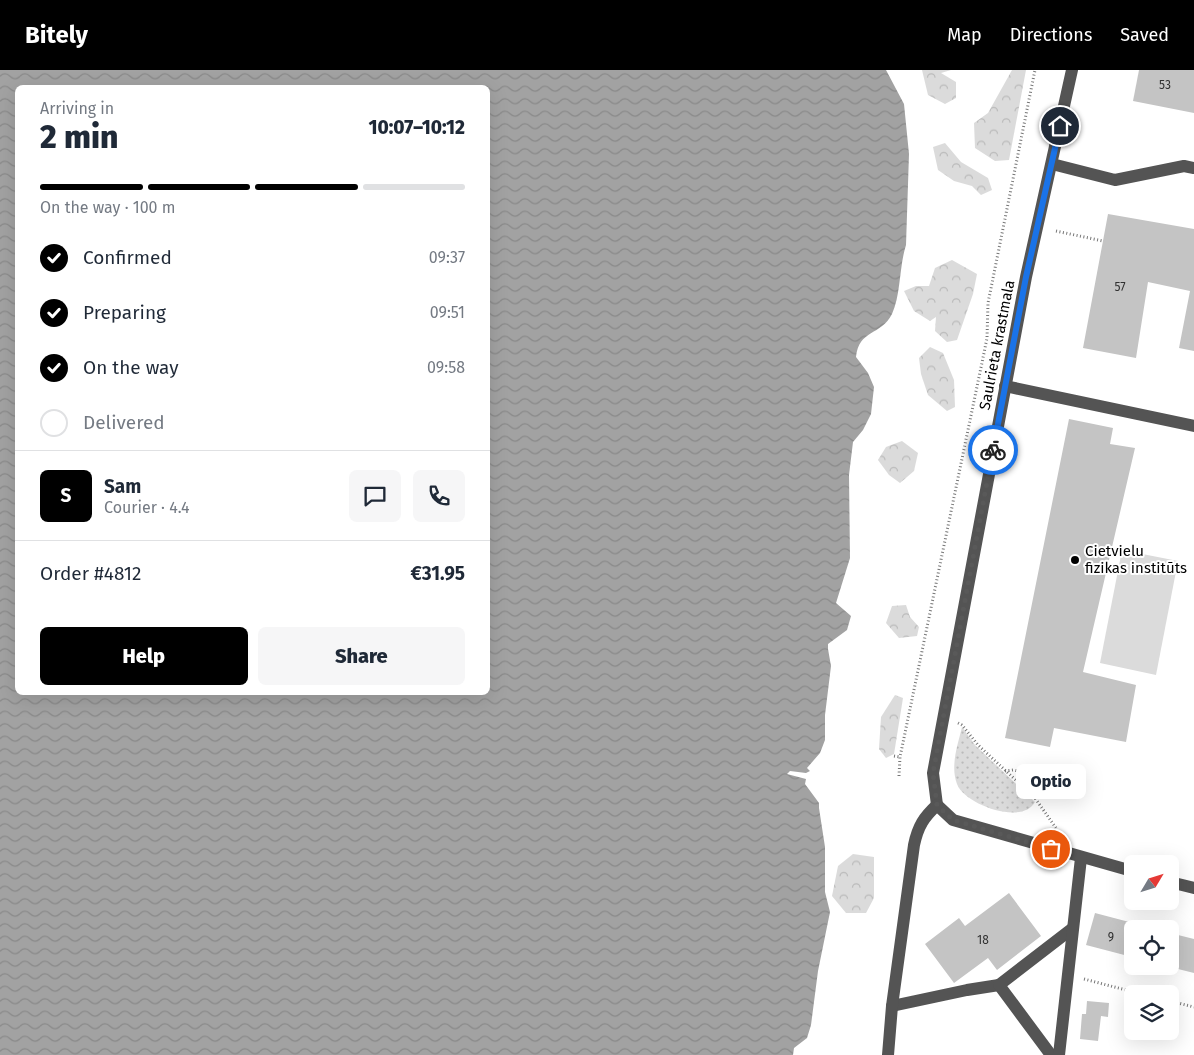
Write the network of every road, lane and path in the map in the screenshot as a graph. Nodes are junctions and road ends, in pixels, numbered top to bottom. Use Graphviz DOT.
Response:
graph roads {
  1 [pos="1035,70"];
  2 [pos="1072,70"];
  3 [pos="1052,164"];
  4 [pos="1194,168"];
  5 [pos="1056,231"];
  6 [pos="1103,241"];
  7 [pos="1006,386"];
  8 [pos="1194,426"];
  9 [pos="957,723"];
  10 [pos="894,756"];
  11 [pos="900,757"];
  12 [pos="1005,771"];
  13 [pos="899,776"];
  14 [pos="1066,780"];
  15 [pos="937,805"];
  16 [pos="1056,828"];
  17 [pos="1082,858"];
  18 [pos="1124,869"];
  19 [pos="1179,884"];
  20 [pos="1194,888"];
  21 [pos="1073,928"];
  22 [pos="1068,975"];
  23 [pos="999,985"];
  24 [pos="1124,990"];
  25 [pos="1179,1003"];
  26 [pos="892,1006"];
  27 [pos="1194,1007"];
  28 [pos="888,1055"];
  29 [pos="1051,1055"];
  30 [pos="1059,1055"];
  1 -- 11 [label="path"];
  2 -- 3 [label="street, Saulrieta krastmala"];
  3 -- 4 [label="street"];
  3 -- 7 [label="street, Saulrieta krastmala"];
  5 -- 6 [label="path"];
  7 -- 8 [label="street"];
  7 -- 15 [label="street, Saulrieta krastmala"];
  9 -- 12 [label="path"];
  10 -- 11 [label="path"];
  11 -- 13 [label="path"];
  12 -- 14 [label="path"];
  12 -- 16 [label="path"];
  15 -- 17 [label="street"];
  15 -- 26 [label="street"];
  17 -- 18 [label="street"];
  17 -- 21 [label="street"];
  19 -- 20 [label="street"];
  21 -- 22 [label="street"];
  21 -- 23 [label="street"];
  22 -- 24 [label="path"];
  22 -- 30 [label="street"];
  23 -- 26 [label="street"];
  23 -- 29 [label="street"];
  25 -- 27 [label="path"];
  26 -- 28 [label="street"];
}
